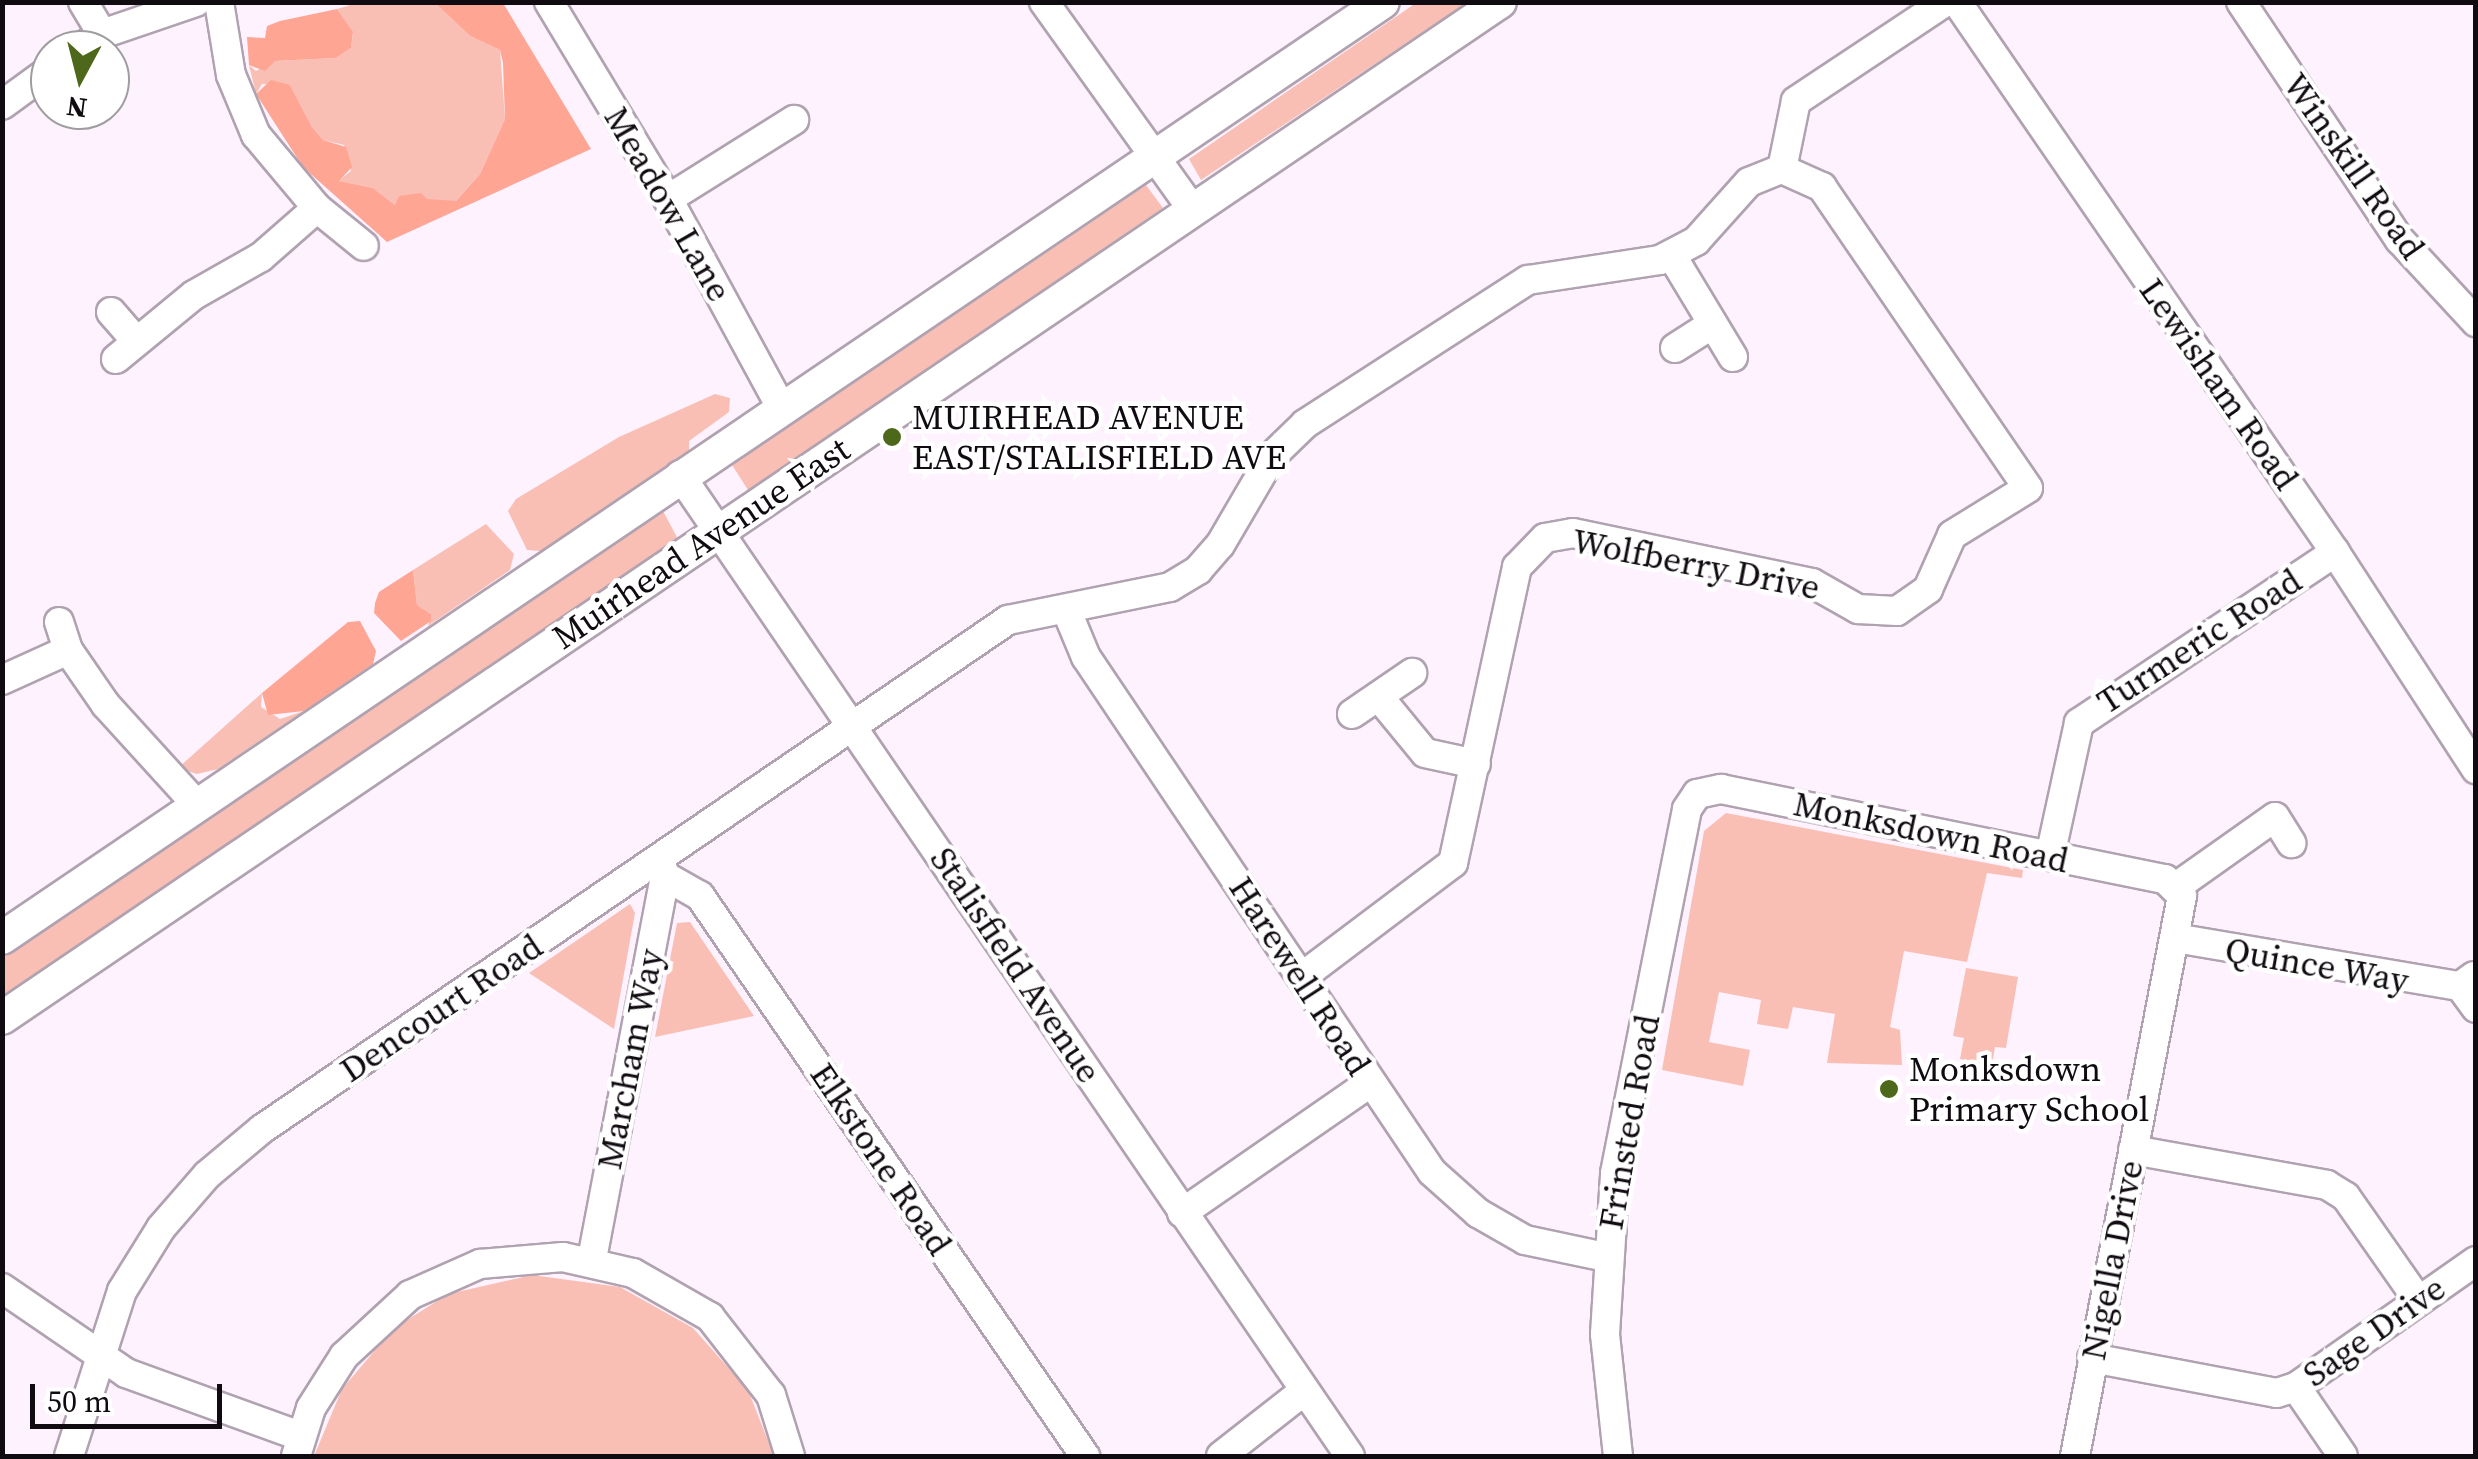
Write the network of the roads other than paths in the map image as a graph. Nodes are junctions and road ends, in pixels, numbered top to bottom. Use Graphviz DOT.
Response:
graph roads {
  1 [pos="83,2"];
  2 [pos="196,2"];
  3 [pos="219,2"];
  4 [pos="549,2"];
  5 [pos="1044,2"];
  6 [pos="1383,2"];
  7 [pos="1500,2"];
  8 [pos="1945,2"];
  9 [pos="1957,2"];
  10 [pos="2241,2"];
  11 [pos="100,30"];
  12 [pos="114,30"];
  13 [pos="30,84"];
  14 [pos="2,104"];
  15 [pos="794,120"];
  16 [pos="1156,158"];
  17 [pos="1782,169"];
  18 [pos="668,199"];
  19 [pos="317,208"];
  20 [pos="1193,210"];
  21 [pos="364,246"];
  22 [pos="1672,256"];
  23 [pos="111,312"];
  24 [pos="2476,322"];
  25 [pos="1711,326"];
  26 [pos="1675,348"];
  27 [pos="1734,357"];
  28 [pos="782,408"];
  29 [pos="680,475"];
  30 [pos="721,532"];
  31 [pos="2335,552"];
  32 [pos="1066,609"];
  33 [pos="59,622"];
  34 [pos="68,650"];
  35 [pos="1412,673"];
  36 [pos="2,680"];
  37 [pos="1379,697"];
  38 [pos="1352,714"];
  39 [pos="856,726"];
  40 [pos="1476,764"];
  41 [pos="2476,769"];
  42 [pos="1697,794"];
  43 [pos="198,806"];
  44 [pos="2291,843"];
  45 [pos="2050,856"];
  46 [pos="663,868"];
  47 [pos="2171,883"];
  48 [pos="2,938"];
  49 [pos="2175,938"];
  50 [pos="1303,976"];
  51 [pos="2470,990"];
  52 [pos="2,1018"];
  53 [pos="1370,1083"];
  54 [pos="2134,1150"];
  55 [pos="1182,1212"];
  56 [pos="1606,1257"];
  57 [pos="592,1259"];
  58 [pos="2476,1261"];
  59 [pos="2,1288"];
  60 [pos="2418,1300"];
  61 [pos="96,1357"];
  62 [pos="2092,1358"];
  63 [pos="2296,1386"];
  64 [pos="1304,1391"];
  65 [pos="298,1446"];
  66 [pos="69,1456"];
  67 [pos="790,1456"];
  68 [pos="1085,1456"];
  69 [pos="1221,1456"];
  70 [pos="1350,1456"];
  71 [pos="1618,1456"];
  72 [pos="2075,1456"];
  73 [pos="2342,1456"];
  1 -- 11 [label="street"];
  2 -- 12 [label="street"];
  3 -- 19 [label="street"];
  4 -- 18 [label="street, Meadow Lane"];
  5 -- 16 [label="street"];
  6 -- 16 [label="street, Muirhead Avenue East"];
  7 -- 20 [label="street, Muirhead Avenue East"];
  8 -- 17 [label="street"];
  9 -- 31 [label="street, Lewisham Road"];
  10 -- 24 [label="street, Winskill Road"];
  13 -- 14 [label="street"];
  15 -- 18 [label="street"];
  16 -- 20 [label="street"];
  16 -- 28 [label="street, Muirhead Avenue East"];
  17 -- 22 [label="street"];
  17 -- 40 [label="street, Wolfberry Drive"];
  18 -- 28 [label="street, Meadow Lane"];
  19 -- 21 [label="street"];
  19 -- 23 [label="street"];
  20 -- 30 [label="street, Muirhead Avenue East"];
  22 -- 25 [label="street"];
  22 -- 32 [label="street, Dencourt Road"];
  25 -- 26 [label="street"];
  25 -- 27 [label="street"];
  28 -- 29 [label="street, Muirhead Avenue East"];
  29 -- 30 [label="street, Stalisfield Avenue"];
  29 -- 43 [label="street, Muirhead Avenue East"];
  30 -- 39 [label="street, Stalisfield Avenue"];
  30 -- 52 [label="street, Muirhead Avenue East"];
  31 -- 41 [label="street, Lewisham Road"];
  31 -- 45 [label="street, Turmeric Road"];
  32 -- 39 [label="street, Dencourt Road"];
  32 -- 50 [label="street, Harewell Road"];
  33 -- 34 [label="street"];
  34 -- 36 [label="street"];
  34 -- 43 [label="street"];
  35 -- 37 [label="street"];
  37 -- 38 [label="street"];
  37 -- 40 [label="street"];
  39 -- 46 [label="street, Dencourt Road"];
  39 -- 55 [label="street, Stalisfield Avenue"];
  40 -- 50 [label="street, Wolfberry Drive"];
  42 -- 45 [label="street, Monksdown Road"];
  42 -- 56 [label="street, Frinsted Road"];
  43 -- 48 [label="street, Muirhead Avenue East"];
  44 -- 47 [label="street"];
  45 -- 47 [label="street, Monksdown Road"];
  46 -- 57 [label="street, Marcham Way"];
  46 -- 61 [label="street, Dencourt Road"];
  46 -- 68 [label="street, Elkstone Road"];
  47 -- 49 [label="street, Nigella Drive"];
  49 -- 51 [label="street, Quince Way"];
  49 -- 54 [label="street, Nigella Drive"];
  50 -- 53 [label="street, Harewell Road"];
  53 -- 55 [label="street"];
  53 -- 56 [label="street, Harewell Road"];
  54 -- 60 [label="street"];
  54 -- 62 [label="street, Nigella Drive"];
  55 -- 64 [label="street, Stalisfield Avenue"];
  56 -- 71 [label="street, Frinsted Road"];
  57 -- 65 [label="street"];
  57 -- 67 [label="street"];
  58 -- 60 [label="street, Sage Drive"];
  59 -- 61 [label="street"];
  60 -- 63 [label="street, Sage Drive"];
  61 -- 65 [label="street"];
  61 -- 66 [label="street, Dencourt Road"];
  62 -- 63 [label="street, Sage Drive"];
  62 -- 72 [label="street, Nigella Drive"];
  63 -- 73 [label="street"];
  64 -- 69 [label="street"];
  64 -- 70 [label="street, Stalisfield Avenue"];
}
